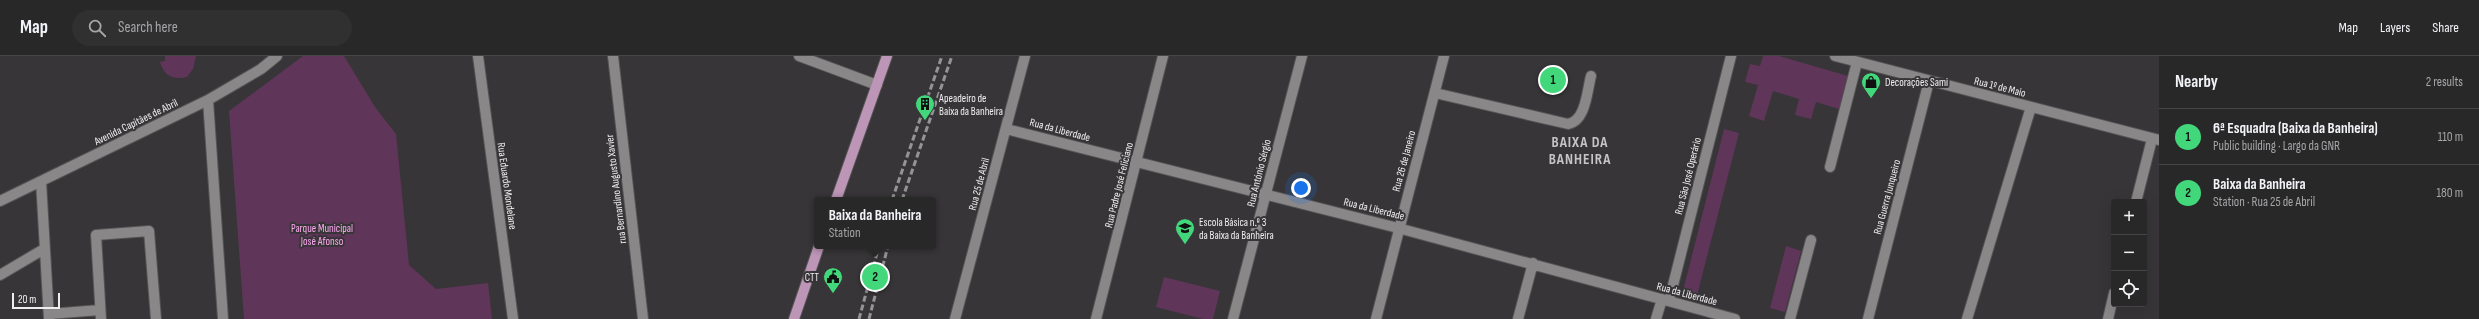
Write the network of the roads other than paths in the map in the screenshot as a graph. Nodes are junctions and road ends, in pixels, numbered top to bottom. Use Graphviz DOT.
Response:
graph roads {
  1 [pos="277,56"];
  2 [pos="478,56"];
  3 [pos="613,56"];
  4 [pos="799,56"];
  5 [pos="887,56"];
  6 [pos="1025,56"];
  7 [pos="1164,56"];
  8 [pos="1302,56"];
  9 [pos="1444,56"];
  10 [pos="1731,56"];
  11 [pos="1835,56"];
  12 [pos="1857,62"];
  13 [pos="1591,76"];
  14 [pos="1929,81"];
  15 [pos="876,85"];
  16 [pos="1435,93"];
  17 [pos="208,100"];
  18 [pos="2031,107"];
  19 [pos="1006,129"];
  20 [pos="2156,139"];
  21 [pos="1137,163"];
  22 [pos="1830,167"];
  23 [pos="41,181"];
  24 [pos="1267,194"];
  25 [pos="837,197"];
  26 [pos="2137,199"];
  27 [pos="0,201"];
  28 [pos="1398,228"];
  29 [pos="1811,240"];
  30 [pos="44,249"];
  31 [pos="819,249"];
  32 [pos="1533,263"];
  33 [pos="0,275"];
  34 [pos="1665,300"];
  35 [pos="2111,306"];
  36 [pos="101,315"];
  37 [pos="49,316"];
  38 [pos="1722,317"];
  39 [pos="156,319"];
  40 [pos="223,319"];
  41 [pos="512,319"];
  42 [pos="643,319"];
  43 [pos="794,319"];
  44 [pos="955,319"];
  45 [pos="1096,319"];
  46 [pos="1233,319"];
  47 [pos="1376,319"];
  48 [pos="1518,319"];
  49 [pos="1656,319"];
  50 [pos="1735,319"];
  51 [pos="1790,319"];
  52 [pos="1868,319"];
  53 [pos="1967,319"];
  54 [pos="2108,319"];
  1 -- 17 [label="street, Avenida Capitães de Abril"];
  2 -- 41 [label="street, Rua Eduardo Mondelane"];
  3 -- 42 [label="street, rua Bernardino Augusto Xavier"];
  4 -- 15 [label="street"];
  5 -- 15 [label="main road"];
  6 -- 19 [label="street, Rua 25 de Abril"];
  7 -- 21 [label="street, Rua Padre José Feliciano"];
  8 -- 24 [label="street, Rua António Sérgio"];
  9 -- 16 [label="street, Rua 26 de Janeiro"];
  10 -- 34 [label="street, Rua São José Operário"];
  11 -- 12 [label="street, Rua 1º de Maio"];
  12 -- 14 [label="street, Rua 1º de Maio"];
  12 -- 22 [label="street"];
  13 -- 16 [label="street"];
  14 -- 18 [label="street, Rua 1º de Maio"];
  14 -- 52 [label="street, Rua Guerra Junqueiro"];
  15 -- 25 [label="main road"];
  16 -- 28 [label="street, Rua 26 de Janeiro"];
  17 -- 23 [label="street, Avenida Capitães de Abril"];
  17 -- 40 [label="street"];
  18 -- 20 [label="street, Rua 1º de Maio"];
  18 -- 53 [label="street"];
  19 -- 21 [label="street, Rua da Liberdade"];
  19 -- 44 [label="street, Rua 25 de Abril"];
  20 -- 26 [label="street"];
  21 -- 24 [label="street, Rua da Liberdade"];
  21 -- 45 [label="street, Rua Padre José Feliciano"];
  23 -- 27 [label="street, Avenida Capitães de Abril"];
  23 -- 30 [label="street"];
  24 -- 28 [label="street, Rua da Liberdade"];
  24 -- 46 [label="street, Rua António Sérgio"];
  28 -- 32 [label="street, Rua da Liberdade"];
  28 -- 47 [label="street, Rua 26 de Janeiro"];
  29 -- 51 [label="street"];
  30 -- 33 [label="street"];
  30 -- 37 [label="street"];
  31 -- 43 [label="main road"];
  32 -- 34 [label="street, Rua da Liberdade"];
  32 -- 48 [label="street"];
  34 -- 38 [label="street, Rua da Liberdade"];
  34 -- 49 [label="street, Rua São José Operário"];
  35 -- 54 [label="street"];
  36 -- 37 [label="street"];
  36 -- 39 [label="street"];
  38 -- 50 [label="street, Rua da Liberdade"];
}
